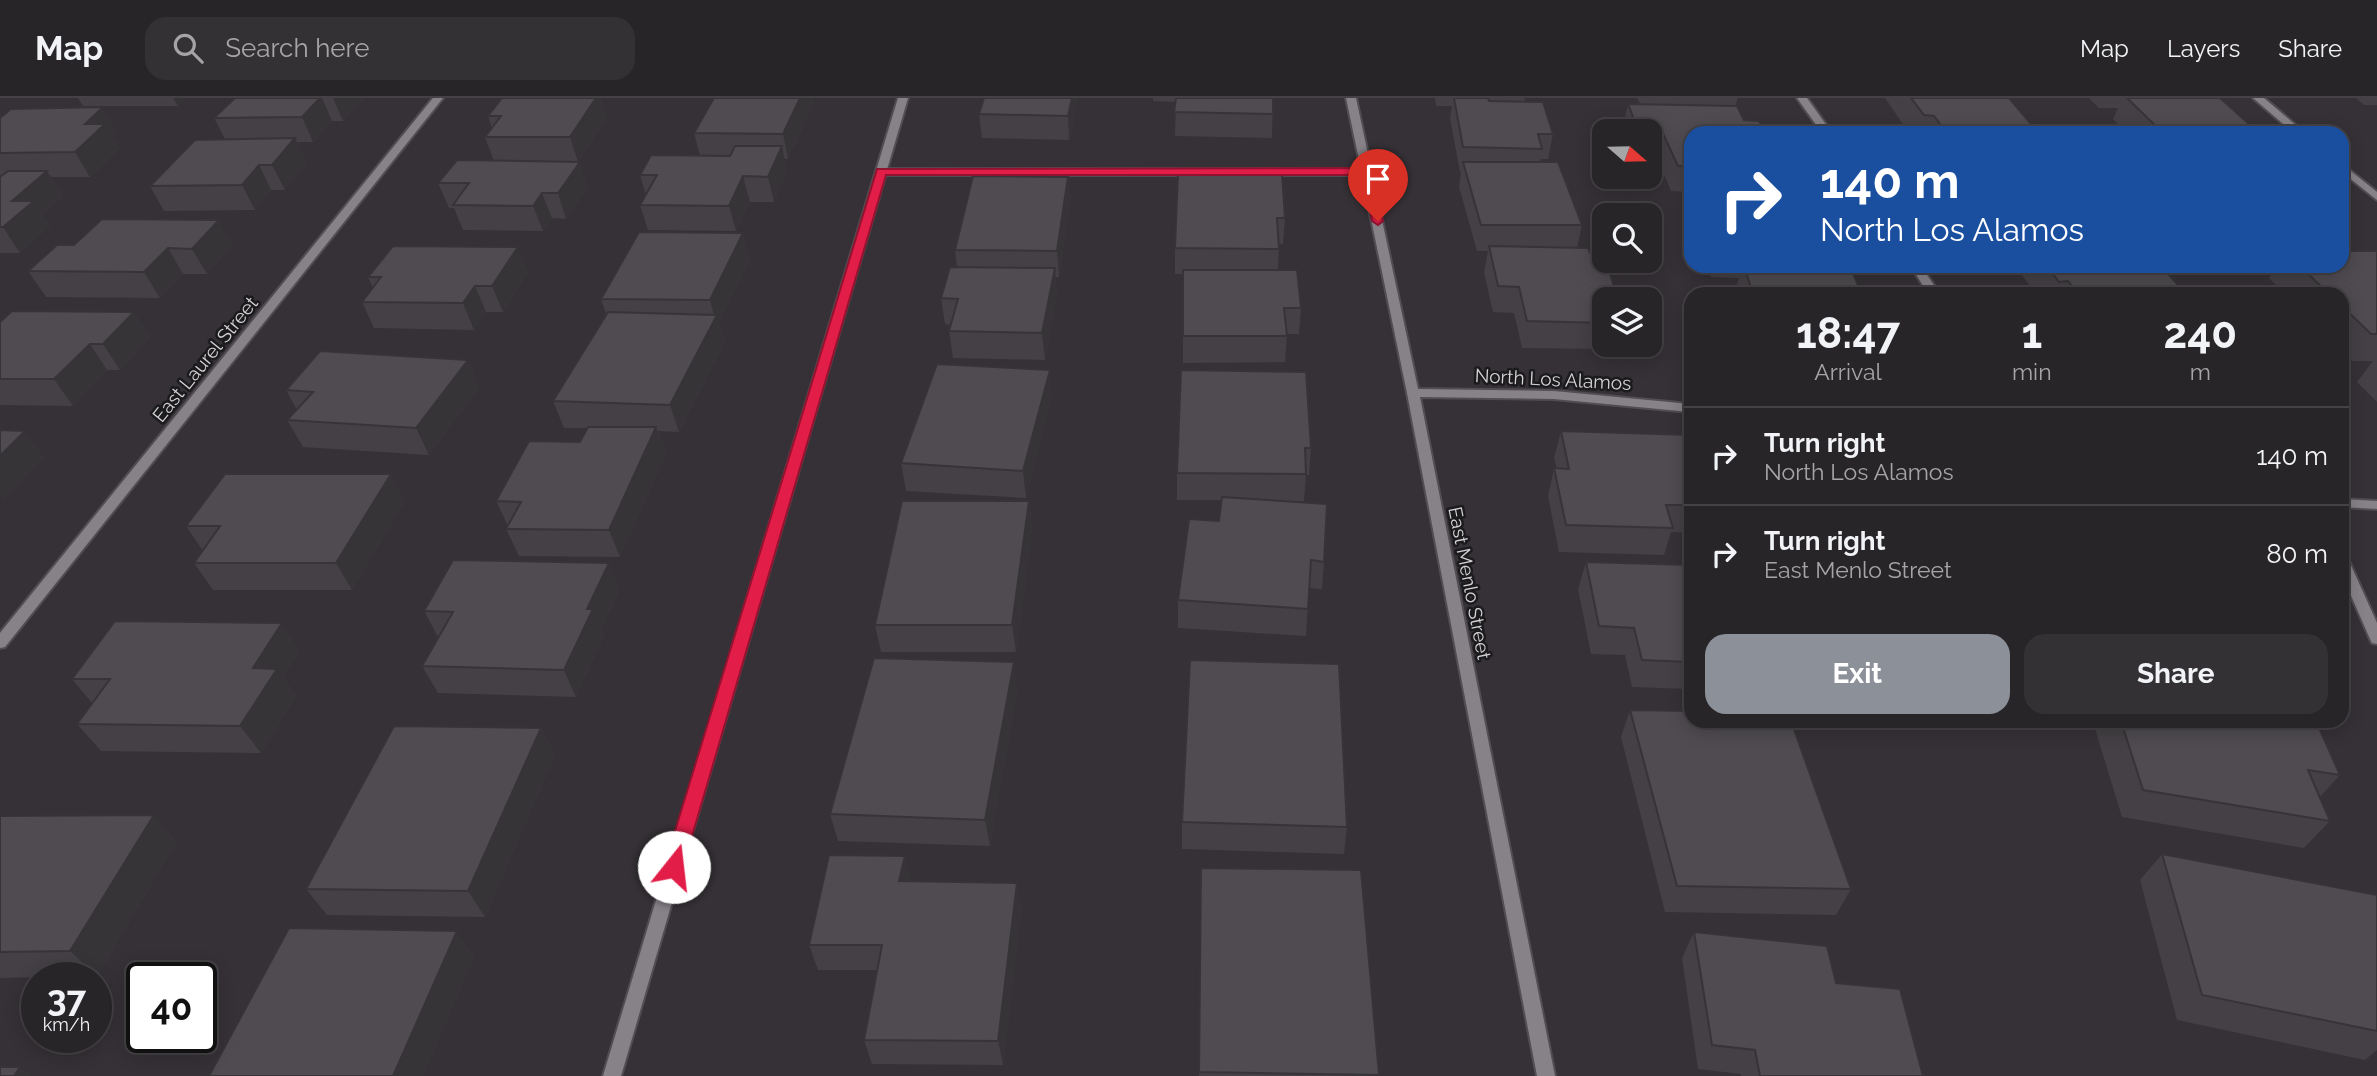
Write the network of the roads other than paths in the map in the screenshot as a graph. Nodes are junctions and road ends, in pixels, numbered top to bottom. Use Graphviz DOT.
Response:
graph roads {
  1 [pos="438,98"];
  2 [pos="903,98"];
  3 [pos="1351,98"];
  4 [pos="1802,98"];
  5 [pos="2258,98"];
  6 [pos="1822,126"];
  7 [pos="2292,126"];
  8 [pos="881,172"];
  9 [pos="1368,172"];
  10 [pos="2349,173"];
  11 [pos="2377,197"];
  12 [pos="1413,393"];
  13 [pos="1684,407"];
  14 [pos="2349,503"];
  15 [pos="2377,505"];
  16 [pos="2349,577"];
  17 [pos="2377,639"];
  18 [pos="0,643"];
  19 [pos="612,1076"];
  20 [pos="1546,1076"];
  1 -- 18 [label="street, East Laurel Street"];
  2 -- 8 [label="street"];
  3 -- 9 [label="street, East Menlo Street"];
  4 -- 6 [label="street"];
  5 -- 7 [label="street"];
  8 -- 9 [label="street"];
  8 -- 19 [label="street"];
  9 -- 12 [label="street, East Menlo Street"];
  10 -- 11 [label="street"];
  12 -- 13 [label="street, North Los Alamos"];
  12 -- 20 [label="street, East Menlo Street"];
  14 -- 15 [label="street"];
  16 -- 17 [label="street"];
}
